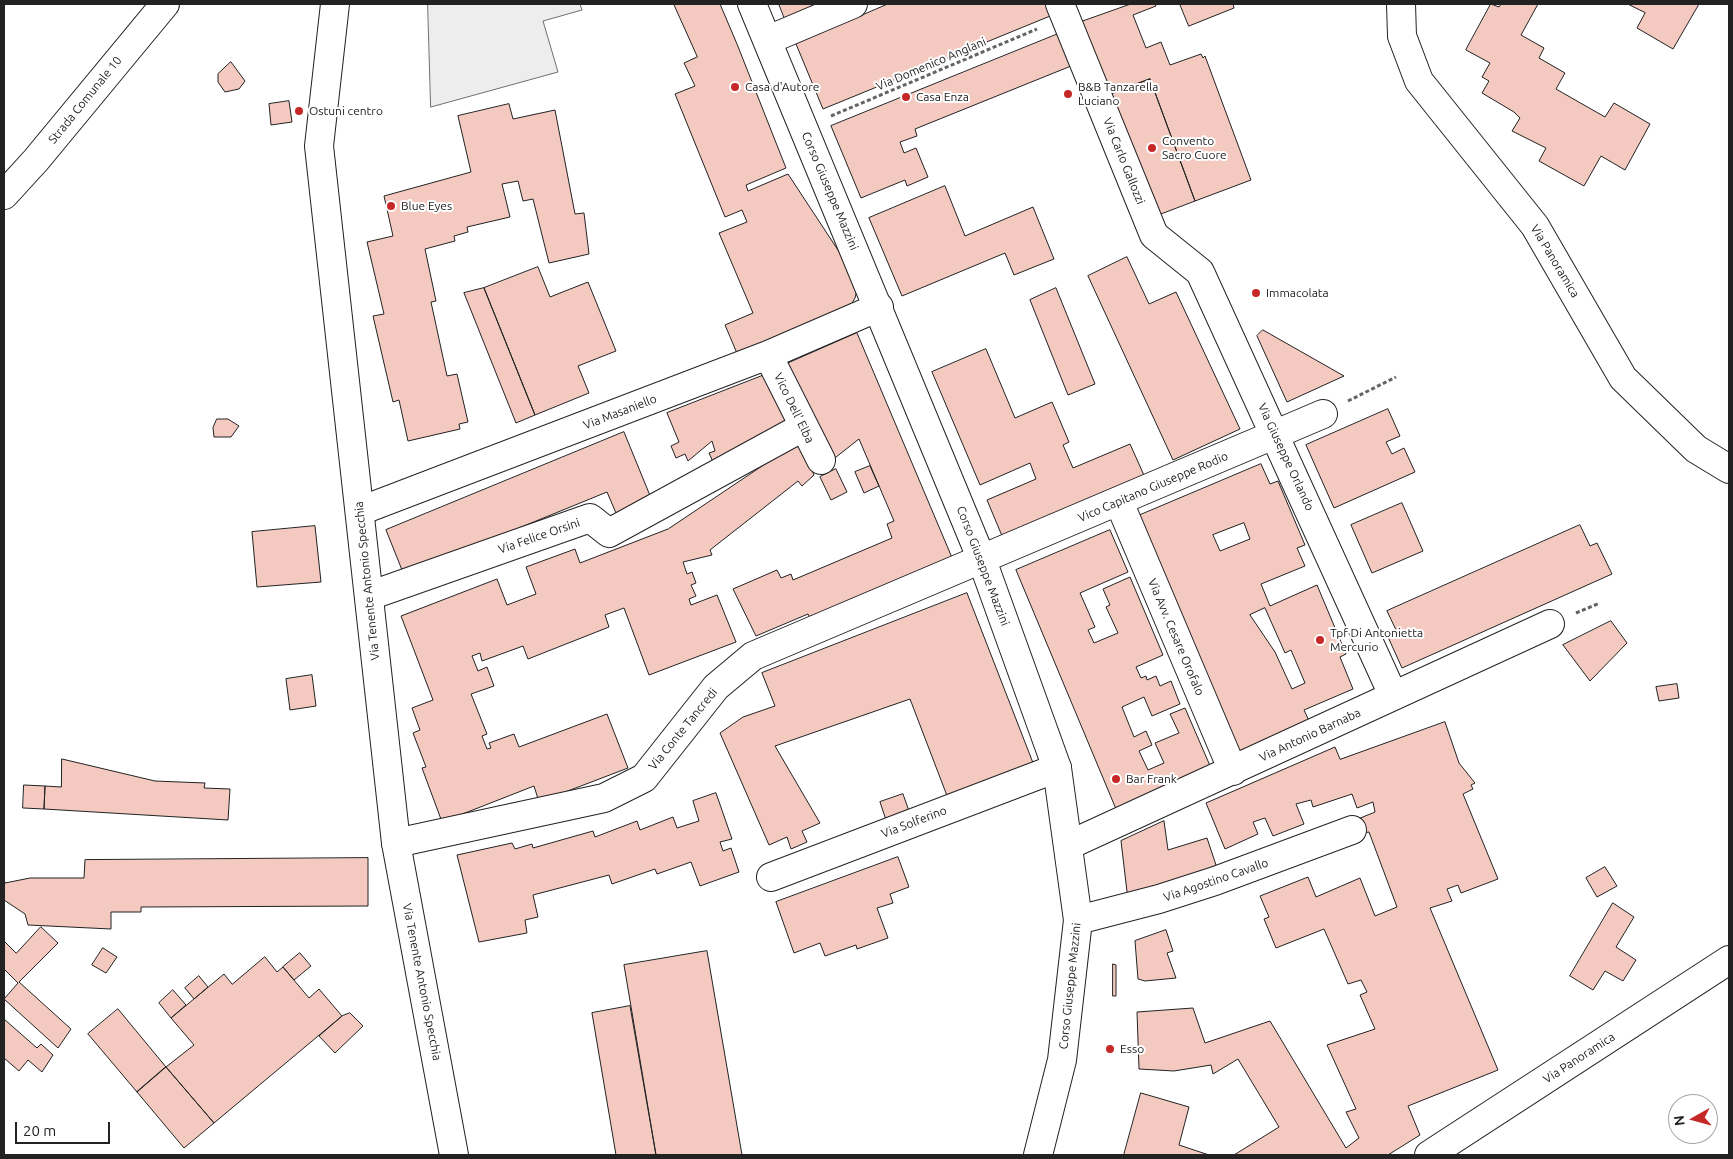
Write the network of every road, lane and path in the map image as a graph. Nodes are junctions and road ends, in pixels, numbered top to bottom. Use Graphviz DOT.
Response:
graph roads {
  1 [pos="165,4"];
  2 [pos="335,4"];
  3 [pos="752,4"];
  4 [pos="853,4"];
  5 [pos="1401,4"];
  6 [pos="1063,10"];
  7 [pos="768,40"];
  8 [pos="803,128"];
  9 [pos="4,196"];
  10 [pos="1154,236"];
  11 [pos="878,307"];
  12 [pos="768,355"];
  13 [pos="1396,377"];
  14 [pos="1323,414"];
  15 [pos="804,427"];
  16 [pos="1276,434"];
  17 [pos="821,460"];
  18 [pos="1729,469"];
  19 [pos="1119,502"];
  20 [pos="360,511"];
  21 [pos="982,560"];
  22 [pos="369,596"];
  23 [pos="1550,624"];
  24 [pos="1394,695"];
  25 [pos="1058,768"];
  26 [pos="1233,771"];
  27 [pos="1352,830"];
  28 [pos="396,843"];
  29 [pos="1069,845"];
  30 [pos="771,876"];
  31 [pos="1078,920"];
  32 [pos="1729,960"];
  33 [pos="454,1155"];
  34 [pos="1038,1155"];
  35 [pos="1429,1155"];
  1 -- 9 [label="street, Strada Comunale 10"];
  2 -- 20 [label="street, Via Tenente Antonio Specchia"];
  3 -- 7 [label="street, Corso Giuseppe Mazzini"];
  4 -- 7 [label="street"];
  5 -- 18 [label="street, Via Panoramica"];
  6 -- 8 [label="path, Via Domenico Anglani"];
  6 -- 10 [label="street, Via Carlo Gallozzi"];
  7 -- 8 [label="street, Corso Giuseppe Mazzini"];
  8 -- 11 [label="street, Corso Giuseppe Mazzini"];
  10 -- 16 [label="street, Via Giuseppe Orlando"];
  11 -- 12 [label="street, Via Masaniello"];
  11 -- 21 [label="street, Corso Giuseppe Mazzini"];
  12 -- 15 [label="street, Vico Dell' Elba"];
  12 -- 20 [label="street, Via Masaniello"];
  13 -- 14 [label="path"];
  14 -- 16 [label="street, Vico Capitano Giuseppe Rodio"];
  15 -- 17 [label="street, Vico Dell' Elba"];
  15 -- 22 [label="street, Via Felice Orsini"];
  16 -- 19 [label="street, Vico Capitano Giuseppe Rodio"];
  16 -- 24 [label="street, Via Giuseppe Orlando"];
  19 -- 21 [label="street, Vico Capitano Giuseppe Rodio"];
  19 -- 26 [label="street, Via Avv. Cesare Orofalo"];
  20 -- 22 [label="street, Via Tenente Antonio Specchia"];
  21 -- 25 [label="street, Corso Giuseppe Mazzini"];
  21 -- 28 [label="street, Via Conte Tancredi"];
  22 -- 28 [label="street, Via Tenente Antonio Specchia"];
  23 -- 24 [label="street, Via Antonio Barnaba"];
  24 -- 26 [label="street, Via Antonio Barnaba"];
  25 -- 29 [label="street, Corso Giuseppe Mazzini"];
  25 -- 30 [label="street, Via Solferino"];
  26 -- 29 [label="street, Via Antonio Barnaba"];
  27 -- 31 [label="street, Via Agostino Cavallo"];
  28 -- 33 [label="street, Via Tenente Antonio Specchia"];
  29 -- 31 [label="street, Corso Giuseppe Mazzini"];
  31 -- 34 [label="street, Corso Giuseppe Mazzini"];
  32 -- 35 [label="street, Via Panoramica"];
}
